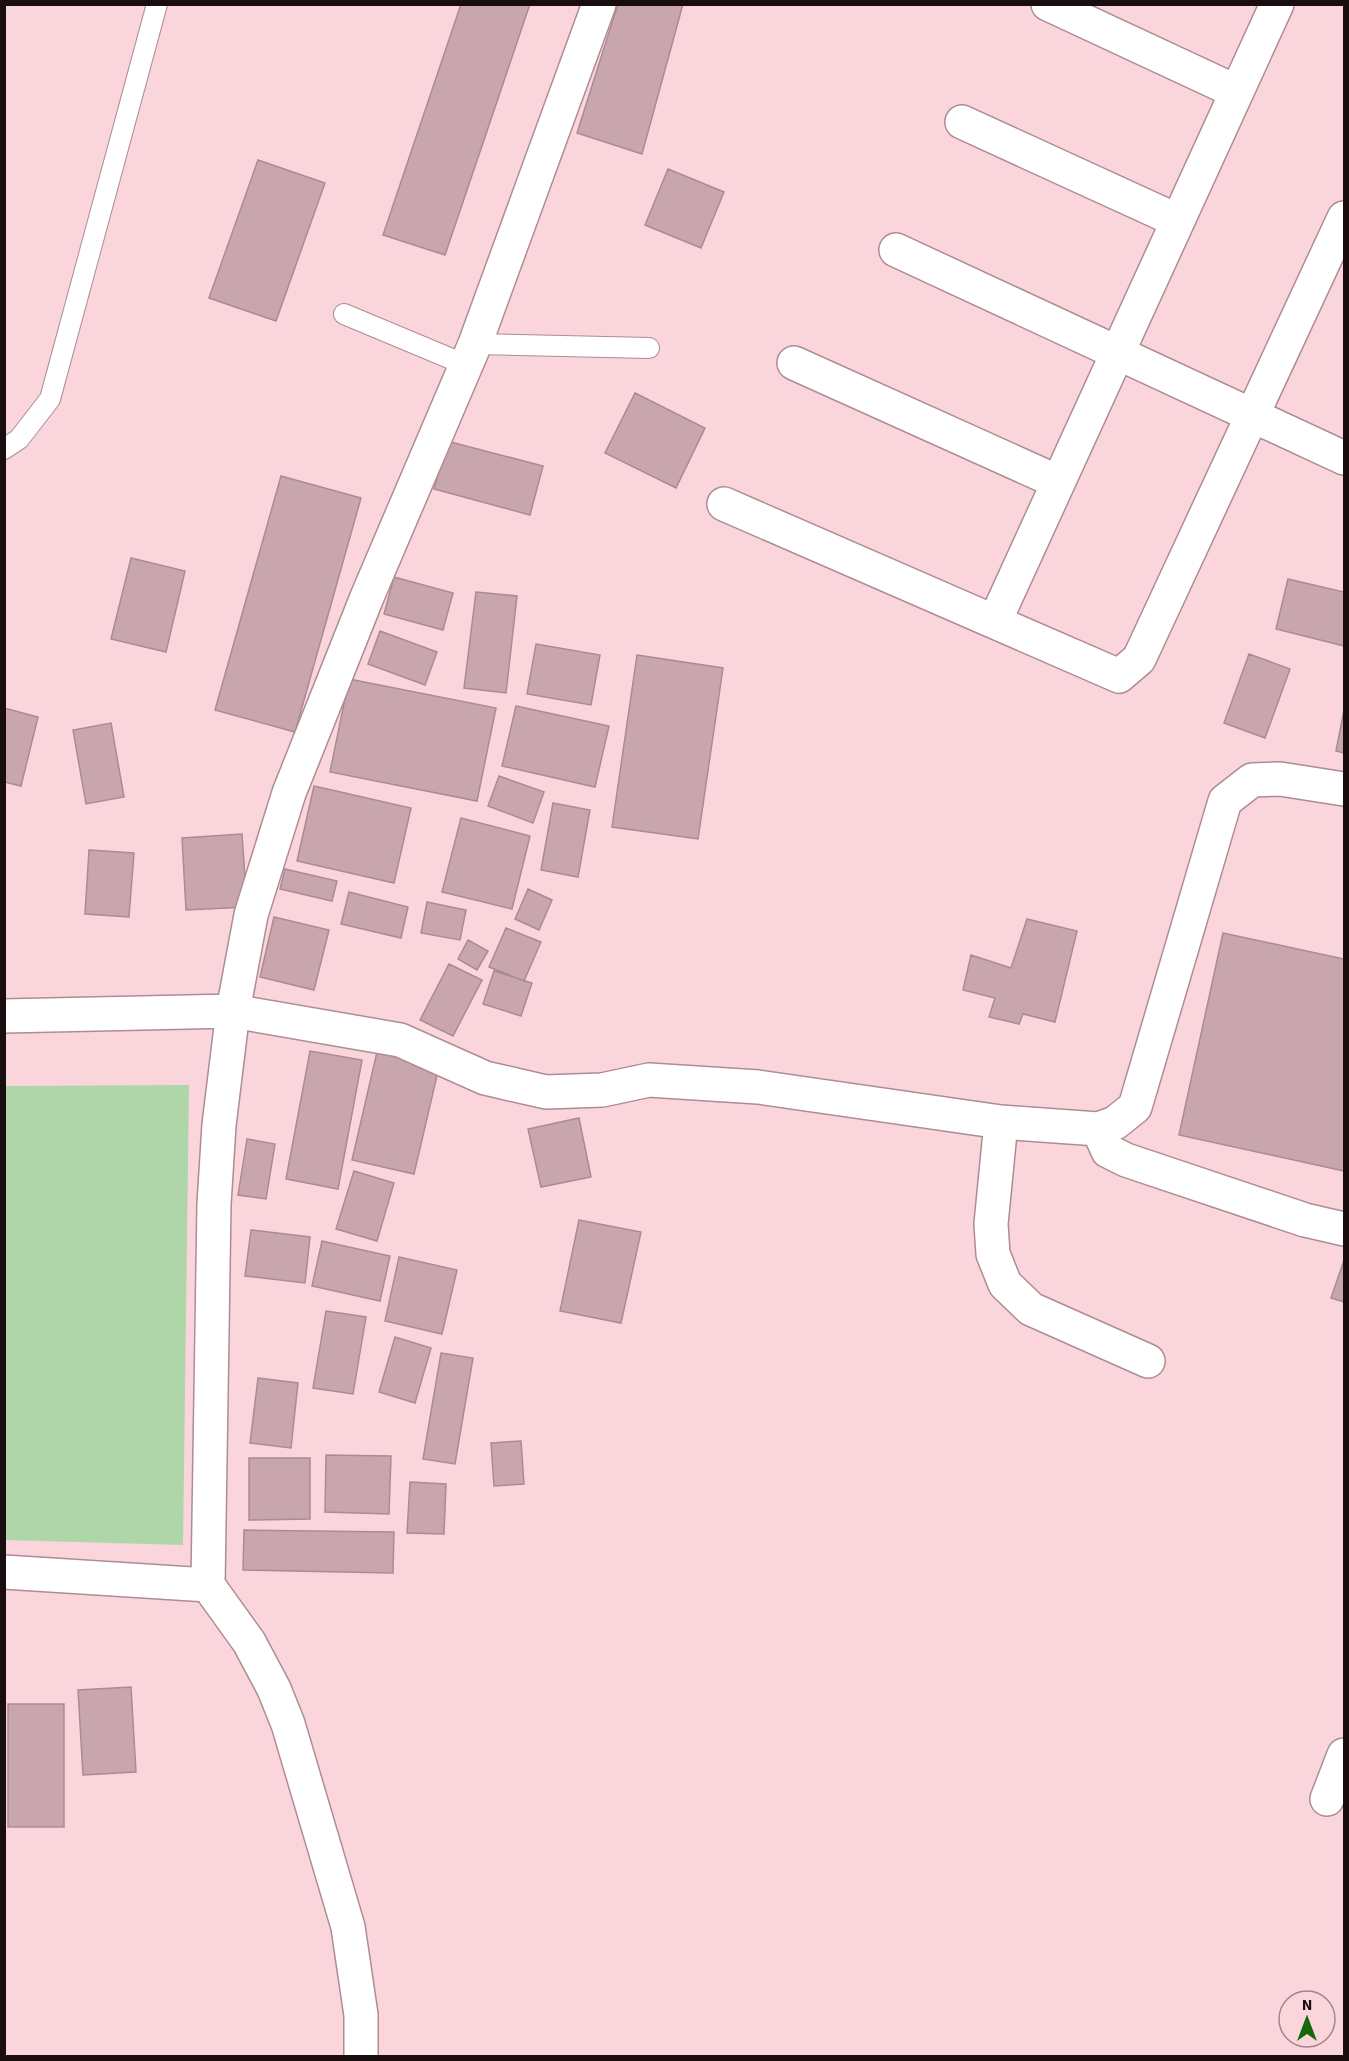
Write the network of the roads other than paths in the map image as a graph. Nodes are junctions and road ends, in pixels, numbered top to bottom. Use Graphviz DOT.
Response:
graph roads {
  1 [pos="157,4"];
  2 [pos="599,4"];
  3 [pos="1048,4"];
  4 [pos="1277,4"];
  5 [pos="1237,92"];
  6 [pos="962,122"];
  7 [pos="1344,218"];
  8 [pos="1176,220"];
  9 [pos="896,250"];
  10 [pos="344,314"];
  11 [pos="649,348"];
  12 [pos="1116,353"];
  13 [pos="470,355"];
  14 [pos="794,363"];
  15 [pos="1252,414"];
  16 [pos="4,449"];
  17 [pos="1344,458"];
  18 [pos="1058,482"];
  19 [pos="724,504"];
  20 [pos="995,621"];
  21 [pos="1344,789"];
  22 [pos="233,1011"];
  23 [pos="4,1016"];
  24 [pos="1001,1122"];
  25 [pos="1098,1129"];
  26 [pos="1344,1229"];
  27 [pos="1148,1361"];
  28 [pos="4,1572"];
  29 [pos="208,1585"];
  30 [pos="1344,1755"];
  31 [pos="1327,1799"];
  32 [pos="361,2056"];
  1 -- 16 [label="lane"];
  2 -- 13 [label="street"];
  3 -- 5 [label="street"];
  4 -- 5 [label="street"];
  5 -- 8 [label="street"];
  6 -- 8 [label="street"];
  7 -- 15 [label="street"];
  8 -- 12 [label="street"];
  9 -- 12 [label="street"];
  10 -- 13 [label="lane"];
  11 -- 13 [label="lane"];
  12 -- 15 [label="street"];
  12 -- 18 [label="street"];
  13 -- 22 [label="street"];
  14 -- 18 [label="street"];
  15 -- 17 [label="street"];
  15 -- 20 [label="street"];
  18 -- 20 [label="street"];
  19 -- 20 [label="street"];
  21 -- 25 [label="street"];
  22 -- 23 [label="street"];
  22 -- 24 [label="street"];
  22 -- 29 [label="street"];
  24 -- 25 [label="street"];
  24 -- 27 [label="street"];
  25 -- 26 [label="street"];
  28 -- 29 [label="street"];
  29 -- 32 [label="street"];
  30 -- 31 [label="street"];
}
